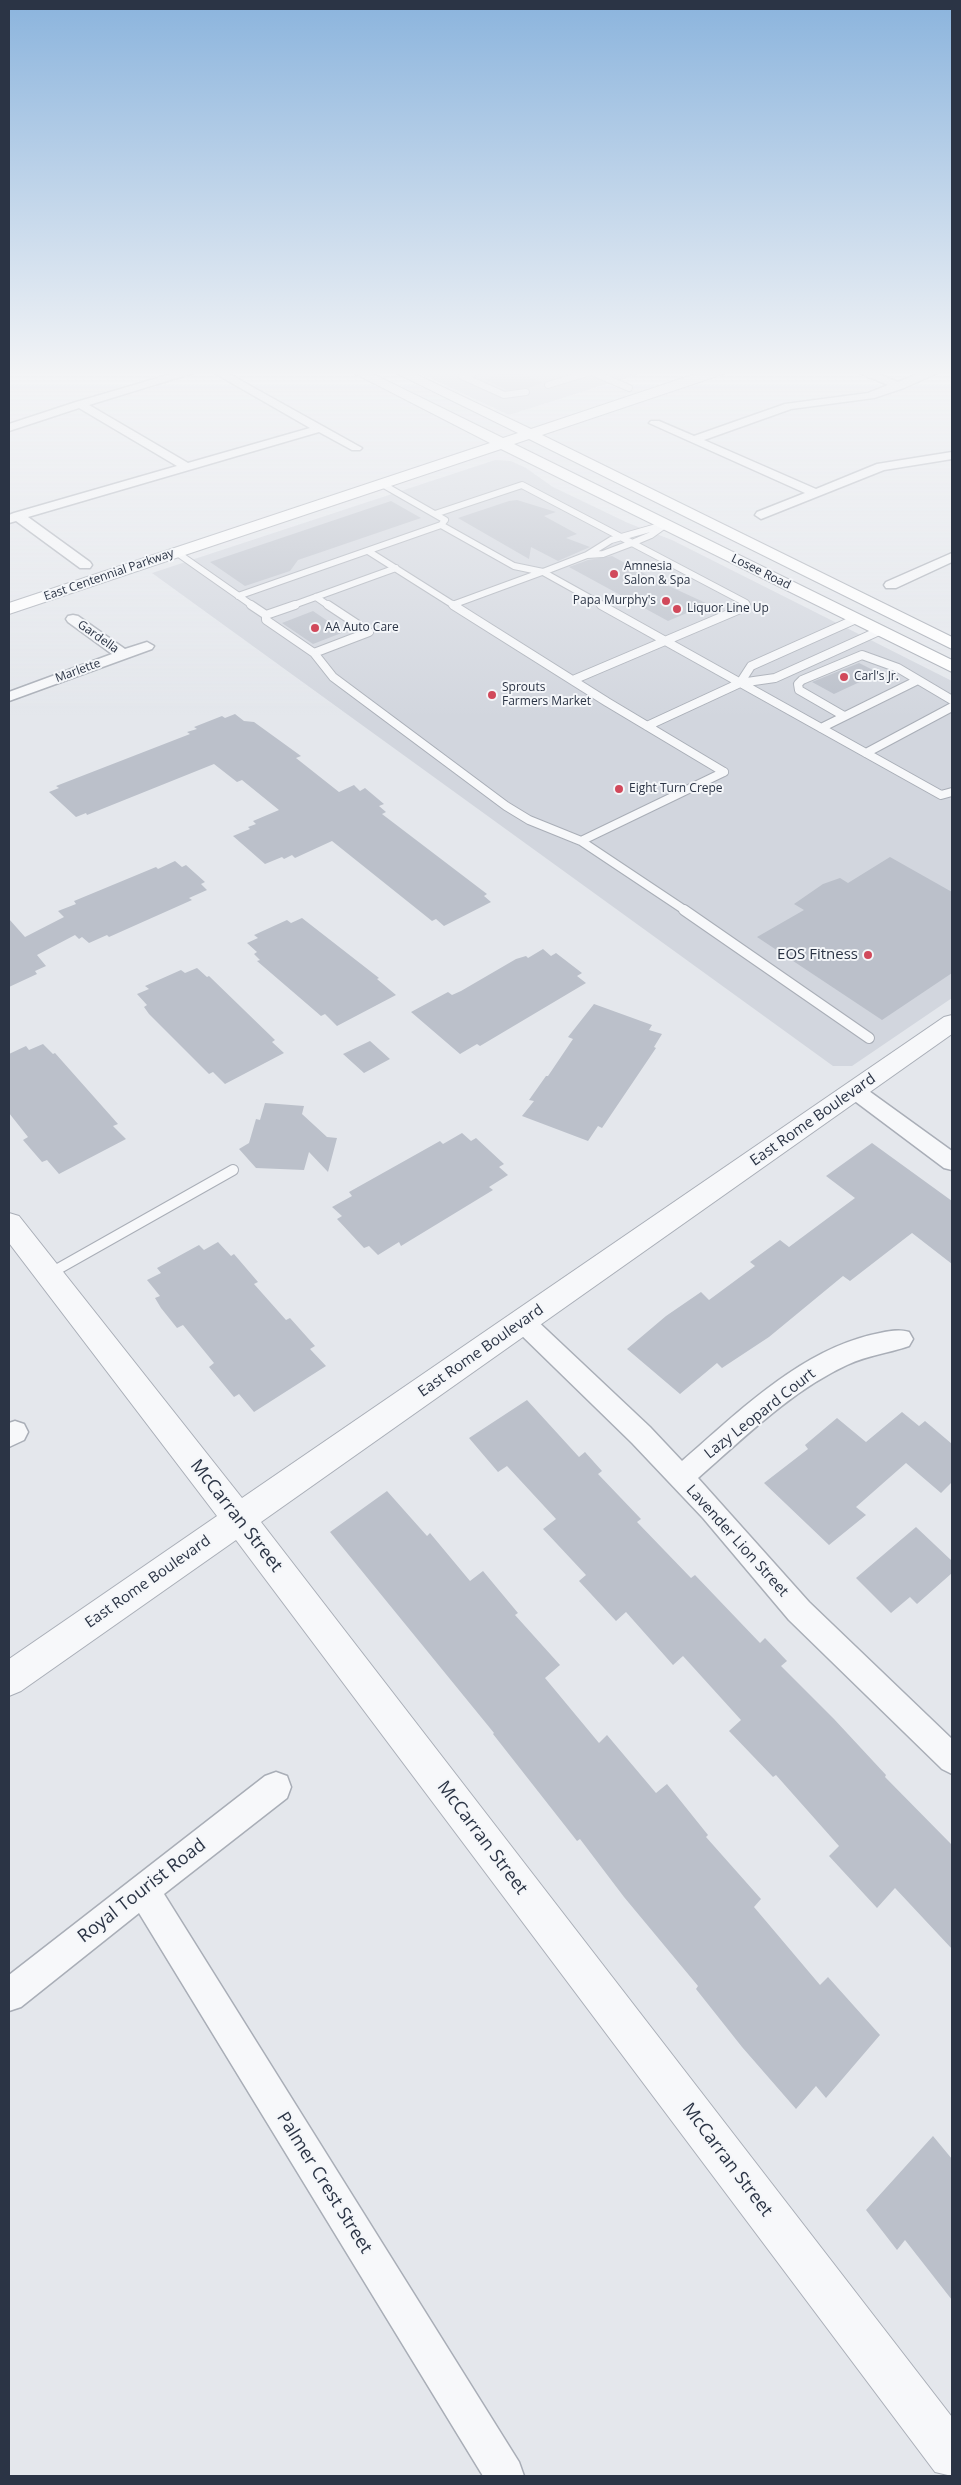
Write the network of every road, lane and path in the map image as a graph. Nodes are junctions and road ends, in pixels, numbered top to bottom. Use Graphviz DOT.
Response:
graph roads {
  1 [pos="119,486"];
  2 [pos="355,486"];
  3 [pos="393,486"];
  4 [pos="519,486"];
  5 [pos="524,486"];
  6 [pos="585,486"];
  7 [pos="633,486"];
  8 [pos="800,486"];
  9 [pos="833,486"];
  10 [pos="816,493"];
  11 [pos="303,494"];
  12 [pos="435,514"];
  13 [pos="760,515"];
  14 [pos="13,518"];
  15 [pos="441,525"];
  16 [pos="665,526"];
  17 [pos="621,537"];
  18 [pos="632,543"];
  19 [pos="368,551"];
  20 [pos="176,552"];
  21 [pos="587,555"];
  22 [pos="102,559"];
  23 [pos="948,562"];
  24 [pos="85,564"];
  25 [pos="396,568"];
  26 [pos="68,570"];
  27 [pos="543,572"];
  28 [pos="891,584"];
  29 [pos="804,593"];
  30 [pos="238,596"];
  31 [pos="316,597"];
  32 [pos="454,604"];
  33 [pos="9,609"];
  34 [pos="266,615"];
  35 [pos="73,619"];
  36 [pos="856,619"];
  37 [pos="903,620"];
  38 [pos="880,631"];
  39 [pos="666,641"];
  40 [pos="952,645"];
  41 [pos="147,646"];
  42 [pos="314,653"];
  43 [pos="123,654"];
  44 [pos="952,667"];
  45 [pos="573,680"];
  46 [pos="916,681"];
  47 [pos="740,683"];
  48 [pos="9,697"];
  49 [pos="952,700"];
  50 [pos="952,707"];
  51 [pos="844,716"];
  52 [pos="647,726"];
  53 [pos="821,728"];
  54 [pos="866,753"];
  55 [pos="952,790"];
  56 [pos="581,841"];
  57 [pos="952,1023"];
  58 [pos="869,1038"];
  59 [pos="855,1091"];
  60 [pos="952,1162"];
  61 [pos="234,1170"];
  62 [pos="9,1223"];
  63 [pos="49,1274"];
  64 [pos="522,1322"];
  65 [pos="901,1339"];
  66 [pos="681,1477"];
  67 [pos="239,1520"];
  68 [pos="9,1679"];
  69 [pos="952,1759"];
  70 [pos="276,1788"];
  71 [pos="143,1890"];
  72 [pos="9,1995"];
  73 [pos="952,2455"];
  74 [pos="505,2476"];
  1 -- 14 [label="street"];
  2 -- 20 [label="main road, East Centennial Parkway"];
  3 -- 12 [label="lane"];
  4 -- 12 [label="lane"];
  5 -- 17 [label="lane"];
  6 -- 16 [label="main road, Losee Road"];
  7 -- 37 [label="main road, Losee Road"];
  8 -- 10 [label="street"];
  9 -- 10 [label="street"];
  10 -- 13 [label="street"];
  11 -- 20 [label="main road"];
  12 -- 15 [label="lane"];
  14 -- 24 [label="street"];
  15 -- 19 [label="lane"];
  15 -- 27 [label="lane"];
  16 -- 17 [label="lane"];
  16 -- 18 [label="lane"];
  16 -- 29 [label="main road, Losee Road"];
  17 -- 18 [label="lane"];
  17 -- 21 [label="lane"];
  18 -- 21 [label="lane"];
  18 -- 39 [label="lane"];
  19 -- 25 [label="lane"];
  19 -- 30 [label="lane"];
  20 -- 30 [label="lane"];
  20 -- 33 [label="main road, East Centennial Parkway"];
  21 -- 27 [label="lane"];
  22 -- 24 [label="main road, East Centennial Parkway"];
  23 -- 28 [label="street"];
  24 -- 26 [label="main road, East Centennial Parkway"];
  25 -- 31 [label="lane"];
  25 -- 32 [label="lane"];
  27 -- 32 [label="lane"];
  27 -- 39 [label="lane"];
  29 -- 36 [label="main road, Losee Road"];
  29 -- 37 [label="main road"];
  30 -- 34 [label="lane"];
  31 -- 34 [label="lane"];
  31 -- 42 [label="lane"];
  32 -- 45 [label="lane"];
  34 -- 42 [label="lane"];
  35 -- 43 [label="street, Gardella"];
  36 -- 38 [label="main road, Losee Road"];
  36 -- 40 [label="main road"];
  36 -- 47 [label="lane"];
  37 -- 40 [label="main road, Losee Road"];
  38 -- 44 [label="main road, Losee Road"];
  38 -- 47 [label="lane"];
  39 -- 45 [label="lane"];
  39 -- 47 [label="lane"];
  41 -- 43 [label="street, Marlette"];
  42 -- 56 [label="lane"];
  43 -- 48 [label="street, Marlette"];
  45 -- 52 [label="lane"];
  46 -- 49 [label="lane"];
  46 -- 51 [label="lane"];
  46 -- 51 [label="lane"];
  47 -- 52 [label="lane"];
  47 -- 53 [label="lane"];
  50 -- 54 [label="lane"];
  51 -- 53 [label="lane"];
  52 -- 56 [label="lane"];
  53 -- 54 [label="lane"];
  54 -- 55 [label="lane"];
  56 -- 58 [label="lane"];
  57 -- 59 [label="street, East Rome Boulevard"];
  59 -- 60 [label="street"];
  59 -- 64 [label="street, East Rome Boulevard"];
  61 -- 63 [label="lane"];
  62 -- 63 [label="street, McCarran Street"];
  63 -- 67 [label="street, McCarran Street"];
  64 -- 66 [label="street, Lavender Lion Street"];
  64 -- 67 [label="street, East Rome Boulevard"];
  65 -- 66 [label="street, Lazy Leopard Court"];
  66 -- 69 [label="street, Lavender Lion Street"];
  67 -- 68 [label="street, East Rome Boulevard"];
  67 -- 73 [label="street, McCarran Street"];
  70 -- 71 [label="street, Royal Tourist Road"];
  71 -- 72 [label="street, Royal Tourist Road"];
  71 -- 74 [label="street, Palmer Crest Street"];
}
